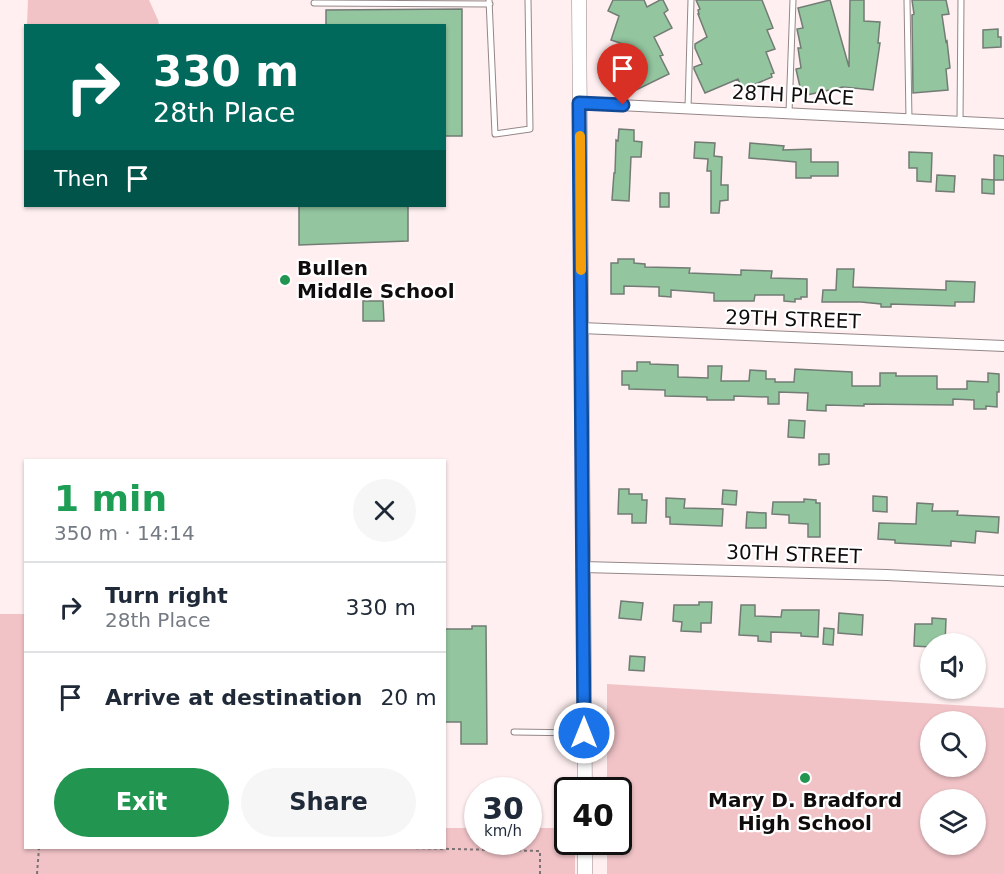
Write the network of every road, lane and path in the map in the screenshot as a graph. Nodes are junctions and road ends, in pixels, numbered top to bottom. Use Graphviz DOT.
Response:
graph roads {
  1 [pos="528,0"];
  2 [pos="579,0"];
  3 [pos="691,0"];
  4 [pos="793,0"];
  5 [pos="907,0"];
  6 [pos="961,0"];
  7 [pos="490,2"];
  8 [pos="314,3"];
  9 [pos="579,103"];
  10 [pos="688,108"];
  11 [pos="789,113"];
  12 [pos="909,119"];
  13 [pos="960,122"];
  14 [pos="1004,124"];
  15 [pos="581,328"];
  16 [pos="1004,346"];
  17 [pos="583,567"];
  18 [pos="1004,581"];
  19 [pos="514,732"];
  20 [pos="584,733"];
  21 [pos="585,777"];
  22 [pos="39,849"];
  23 [pos="446,849"];
  24 [pos="585,855"];
  25 [pos="37,874"];
  26 [pos="540,874"];
  27 [pos="585,874"];
  1 -- 7 [label="lane"];
  2 -- 9 [label="street"];
  3 -- 10 [label="lane"];
  4 -- 11 [label="lane"];
  5 -- 12 [label="lane"];
  6 -- 13 [label="lane"];
  7 -- 8 [label="lane"];
  9 -- 10 [label="street, 28TH PLACE"];
  9 -- 15 [label="street"];
  10 -- 11 [label="street, 28TH PLACE"];
  11 -- 12 [label="street, 28TH PLACE"];
  12 -- 13 [label="street, 28TH PLACE"];
  13 -- 14 [label="street, 28TH PLACE"];
  15 -- 16 [label="street, 29TH STREET"];
  15 -- 17 [label="street"];
  17 -- 18 [label="street, 30TH STREET"];
  17 -- 20 [label="street"];
  19 -- 20 [label="lane"];
  20 -- 21 [label="street"];
  22 -- 25 [label="path"];
  23 -- 26 [label="path"];
  24 -- 27 [label="street"];
}
